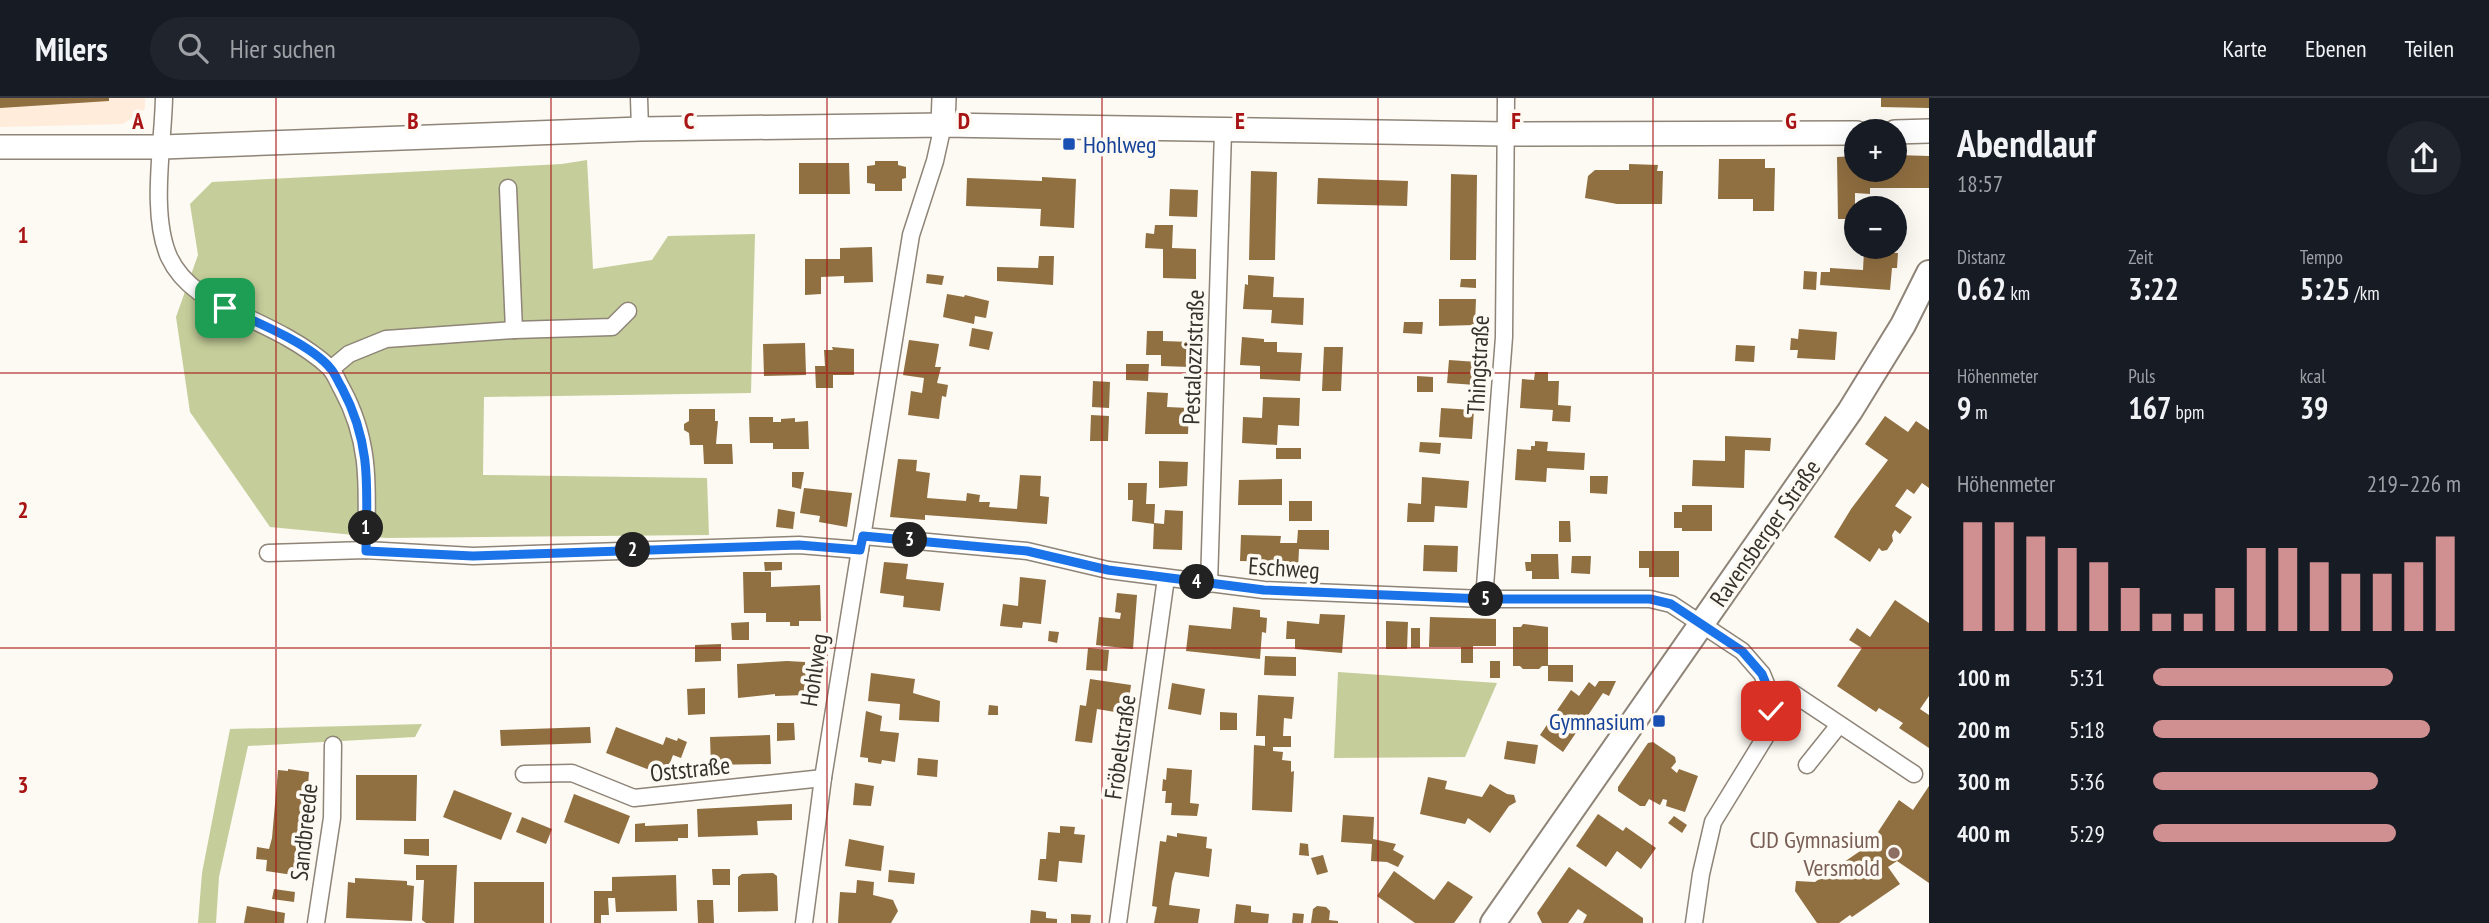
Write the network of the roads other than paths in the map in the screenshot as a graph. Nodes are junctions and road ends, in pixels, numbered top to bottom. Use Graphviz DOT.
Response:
graph roads {
  1 [pos="164,98"];
  2 [pos="639,98"];
  3 [pos="944,98"];
  4 [pos="1506,98"];
  5 [pos="943,125"];
  6 [pos="640,129"];
  7 [pos="1223,131"];
  8 [pos="1929,131"];
  9 [pos="1907,132"];
  10 [pos="1844,133"];
  11 [pos="1505,134"];
  12 [pos="0,147"];
  13 [pos="163,147"];
  14 [pos="508,188"];
  15 [pos="1929,273"];
  16 [pos="628,311"];
  17 [pos="514,330"];
  18 [pos="331,369"];
  19 [pos="862,543"];
  20 [pos="366,551"];
  21 [pos="268,553"];
  22 [pos="1166,578"];
  23 [pos="1209,584"];
  24 [pos="1484,599"];
  25 [pos="1700,623"];
  26 [pos="1769,691"];
  27 [pos="1839,725"];
  28 [pos="333,745"];
  29 [pos="1807,765"];
  30 [pos="524,774"];
  31 [pos="1914,774"];
  32 [pos="823,778"];
  33 [pos="316,923"];
  34 [pos="804,923"];
  35 [pos="1118,923"];
  36 [pos="1493,923"];
  37 [pos="1694,923"];
  1 -- 13 [label="street"];
  2 -- 6 [label="street"];
  3 -- 5 [label="main road, Hohlweg"];
  4 -- 11 [label="street, Thingstraße"];
  5 -- 6 [label="main road"];
  5 -- 7 [label="main road"];
  5 -- 19 [label="street, Hohlweg"];
  6 -- 13 [label="main road"];
  7 -- 11 [label="main road"];
  7 -- 23 [label="street, Pestalozzistraße"];
  8 -- 9 [label="main road"];
  10 -- 11 [label="main road"];
  11 -- 24 [label="street, Thingstraße"];
  12 -- 13 [label="main road"];
  13 -- 18 [label="street"];
  14 -- 17 [label="street"];
  15 -- 25 [label="main road, Ravensberger Straße"];
  16 -- 17 [label="street"];
  17 -- 18 [label="street"];
  18 -- 20 [label="street"];
  19 -- 20 [label="street, Eschweg"];
  19 -- 22 [label="street, Eschweg"];
  19 -- 32 [label="street, Hohlweg"];
  20 -- 21 [label="street, Eschweg"];
  22 -- 23 [label="street, Eschweg"];
  22 -- 35 [label="street, Fröbelstraße"];
  23 -- 24 [label="street, Eschweg"];
  24 -- 25 [label="street, Eschweg"];
  25 -- 26 [label="street, Eschweg"];
  25 -- 36 [label="main road, Ravensberger Straße"];
  26 -- 27 [label="street"];
  26 -- 37 [label="street"];
  27 -- 29 [label="street"];
  27 -- 31 [label="street"];
  28 -- 33 [label="street, Sandbreede"];
  30 -- 32 [label="street, Oststraße"];
  32 -- 34 [label="street, Hohlweg"];
}
